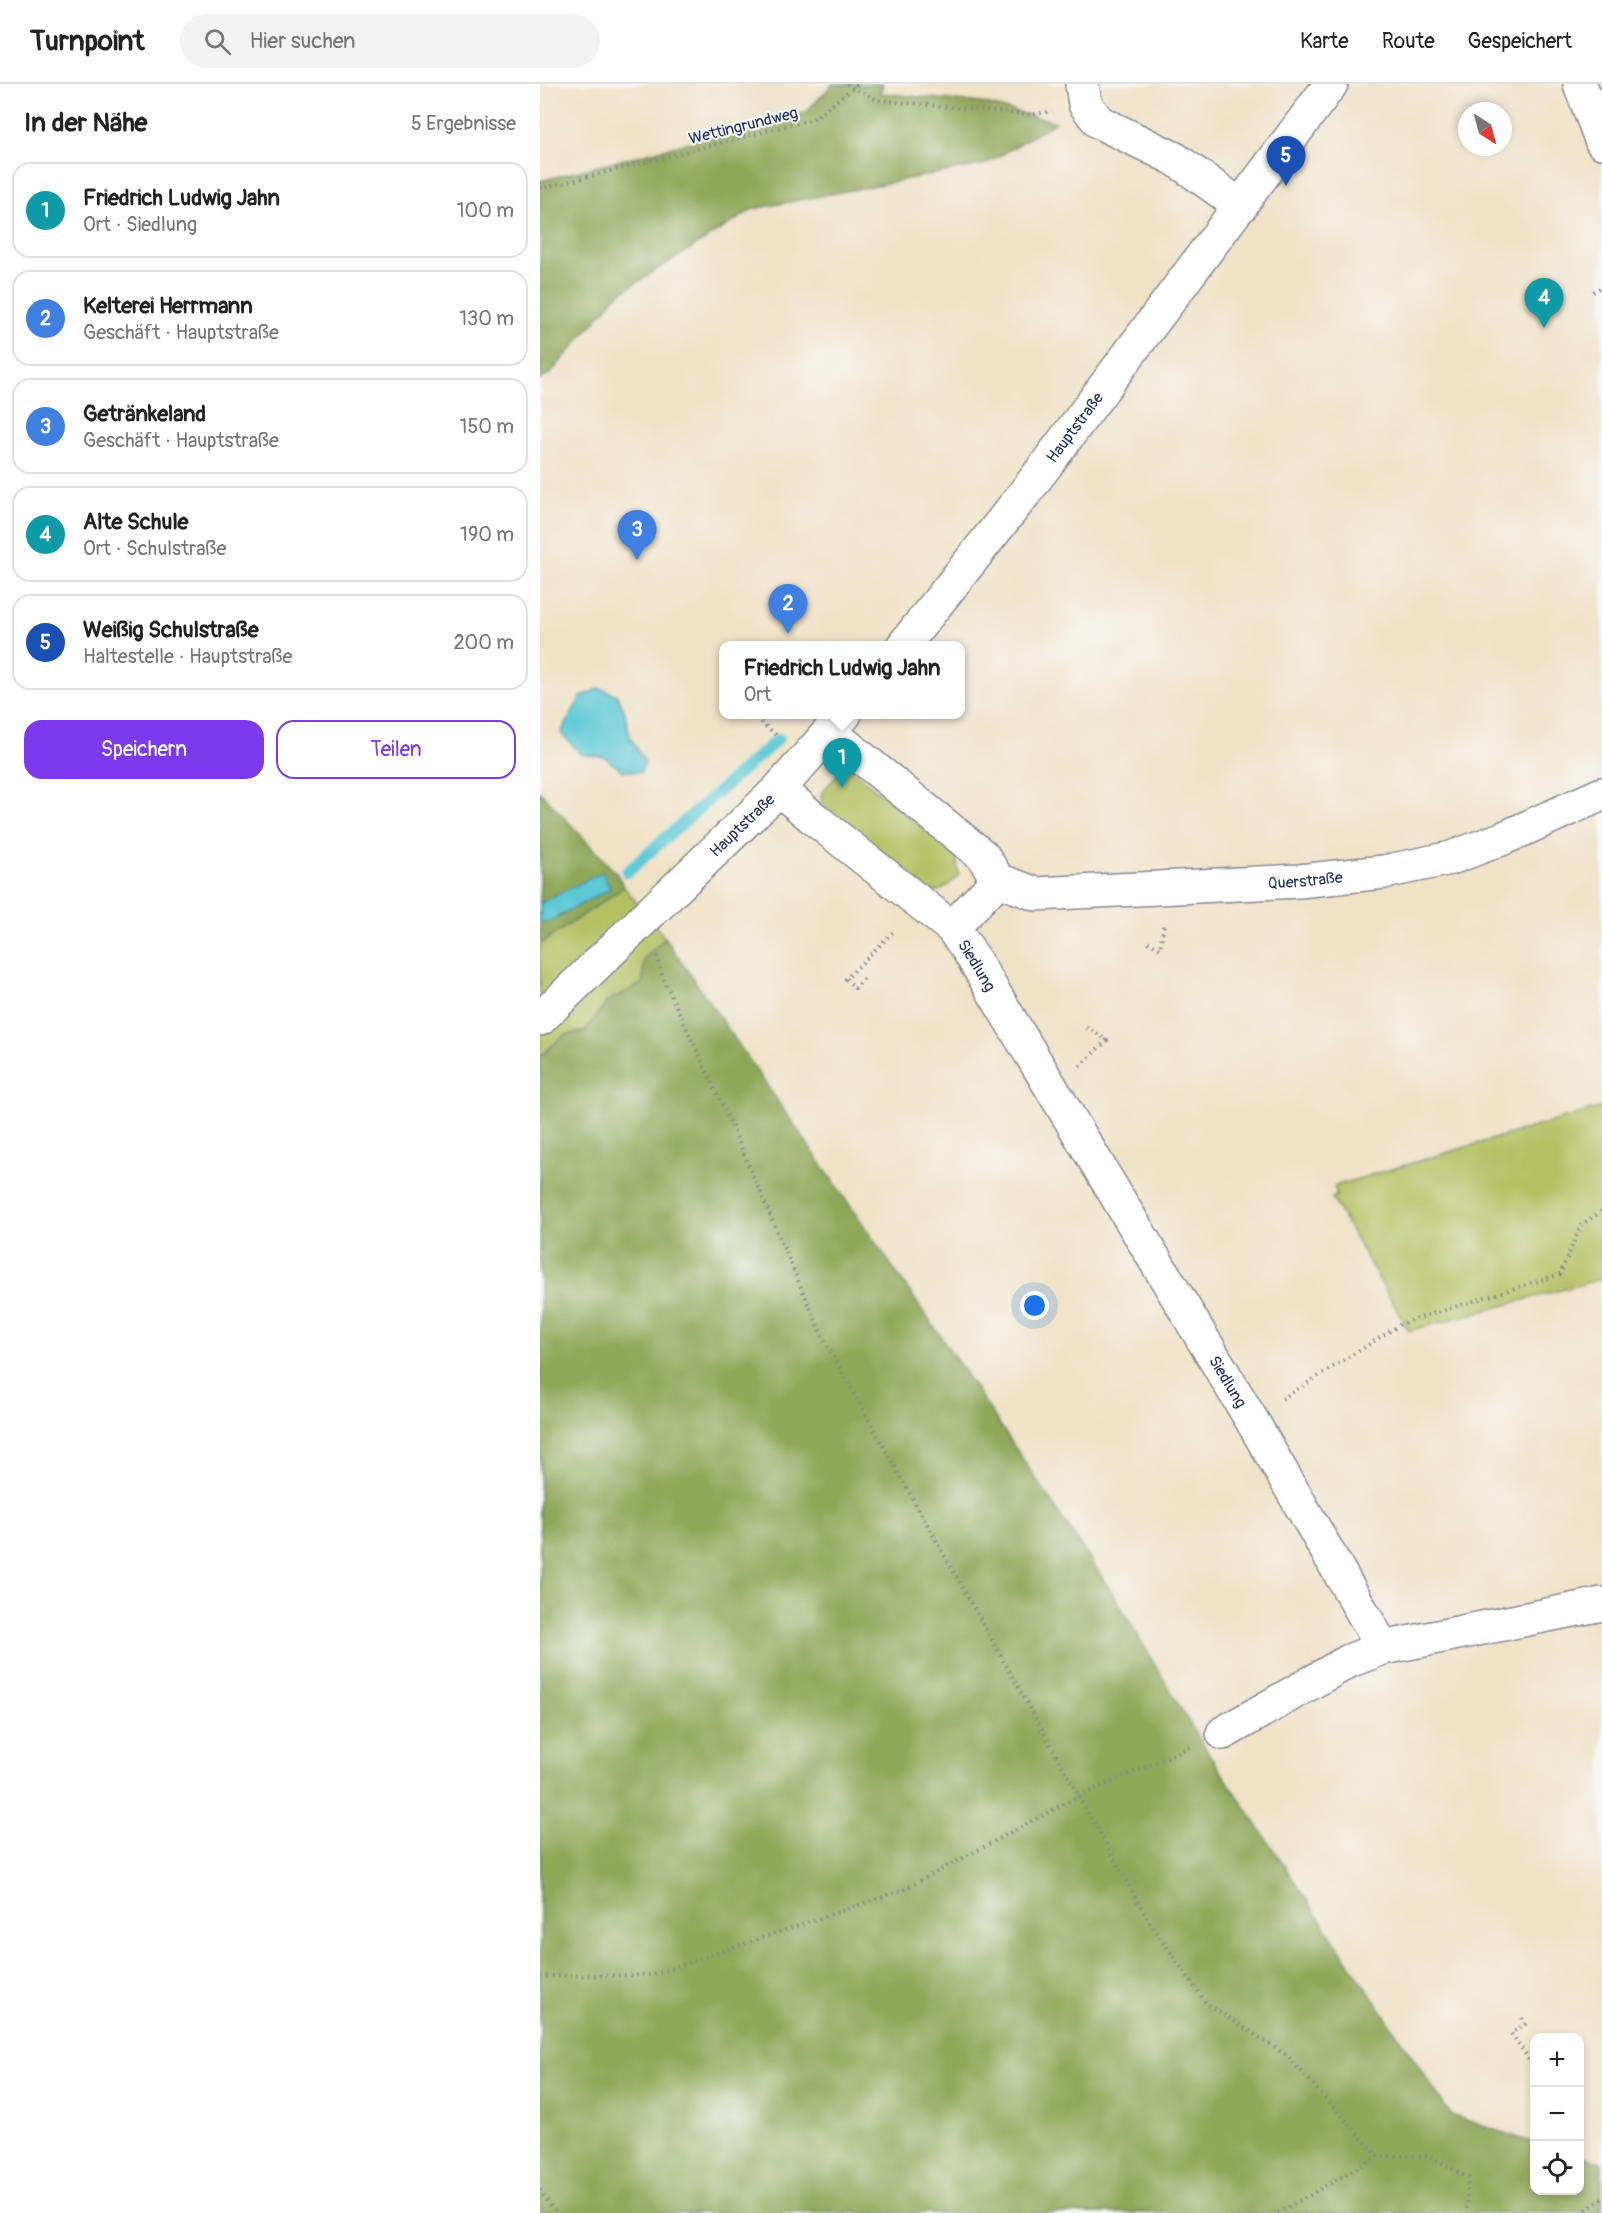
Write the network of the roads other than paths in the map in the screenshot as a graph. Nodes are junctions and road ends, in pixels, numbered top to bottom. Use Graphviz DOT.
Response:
graph roads {
  1 [pos="1331,84"];
  2 [pos="1580,84"];
  3 [pos="1084,94"];
  4 [pos="1602,142"];
  5 [pos="1241,206"];
  6 [pos="906,641"];
  7 [pos="837,723"];
  8 [pos="779,789"];
  9 [pos="1602,794"];
  10 [pos="998,880"];
  11 [pos="952,928"];
  12 [pos="540,1019"];
  13 [pos="1602,1604"];
  14 [pos="1383,1648"];
  15 [pos="1223,1732"];
  1 -- 5 [label="street, Hauptstraße"];
  2 -- 4 [label="street"];
  3 -- 5 [label="street"];
  5 -- 6 [label="street, Hauptstraße"];
  7 -- 8 [label="street, Hauptstraße"];
  7 -- 10 [label="street"];
  8 -- 11 [label="street, Siedlung"];
  8 -- 12 [label="street, Hauptstraße"];
  9 -- 10 [label="street, Querstraße"];
  10 -- 11 [label="street, Siedlung"];
  11 -- 14 [label="street, Siedlung"];
  13 -- 14 [label="street"];
  14 -- 15 [label="street"];
}
